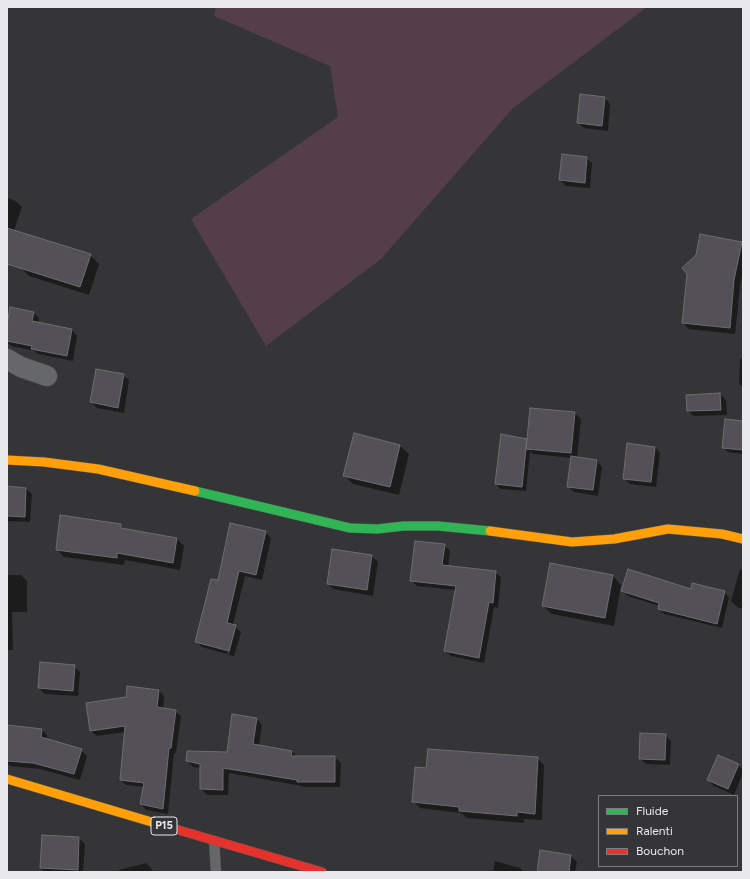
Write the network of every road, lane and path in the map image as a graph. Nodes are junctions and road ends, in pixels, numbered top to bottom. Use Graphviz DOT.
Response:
graph roads {
  1 [pos="7,359"];
  2 [pos="47,376"];
  3 [pos="7,460"];
  4 [pos="743,539"];
  5 [pos="7,779"];
  6 [pos="214,841"];
  7 [pos="216,872"];
  8 [pos="322,872"];
  1 -- 2 [label="street"];
  3 -- 4 [label="street"];
  5 -- 6 [label="street, P15"];
  6 -- 7 [label="lane"];
  6 -- 8 [label="street, P15"];
}
